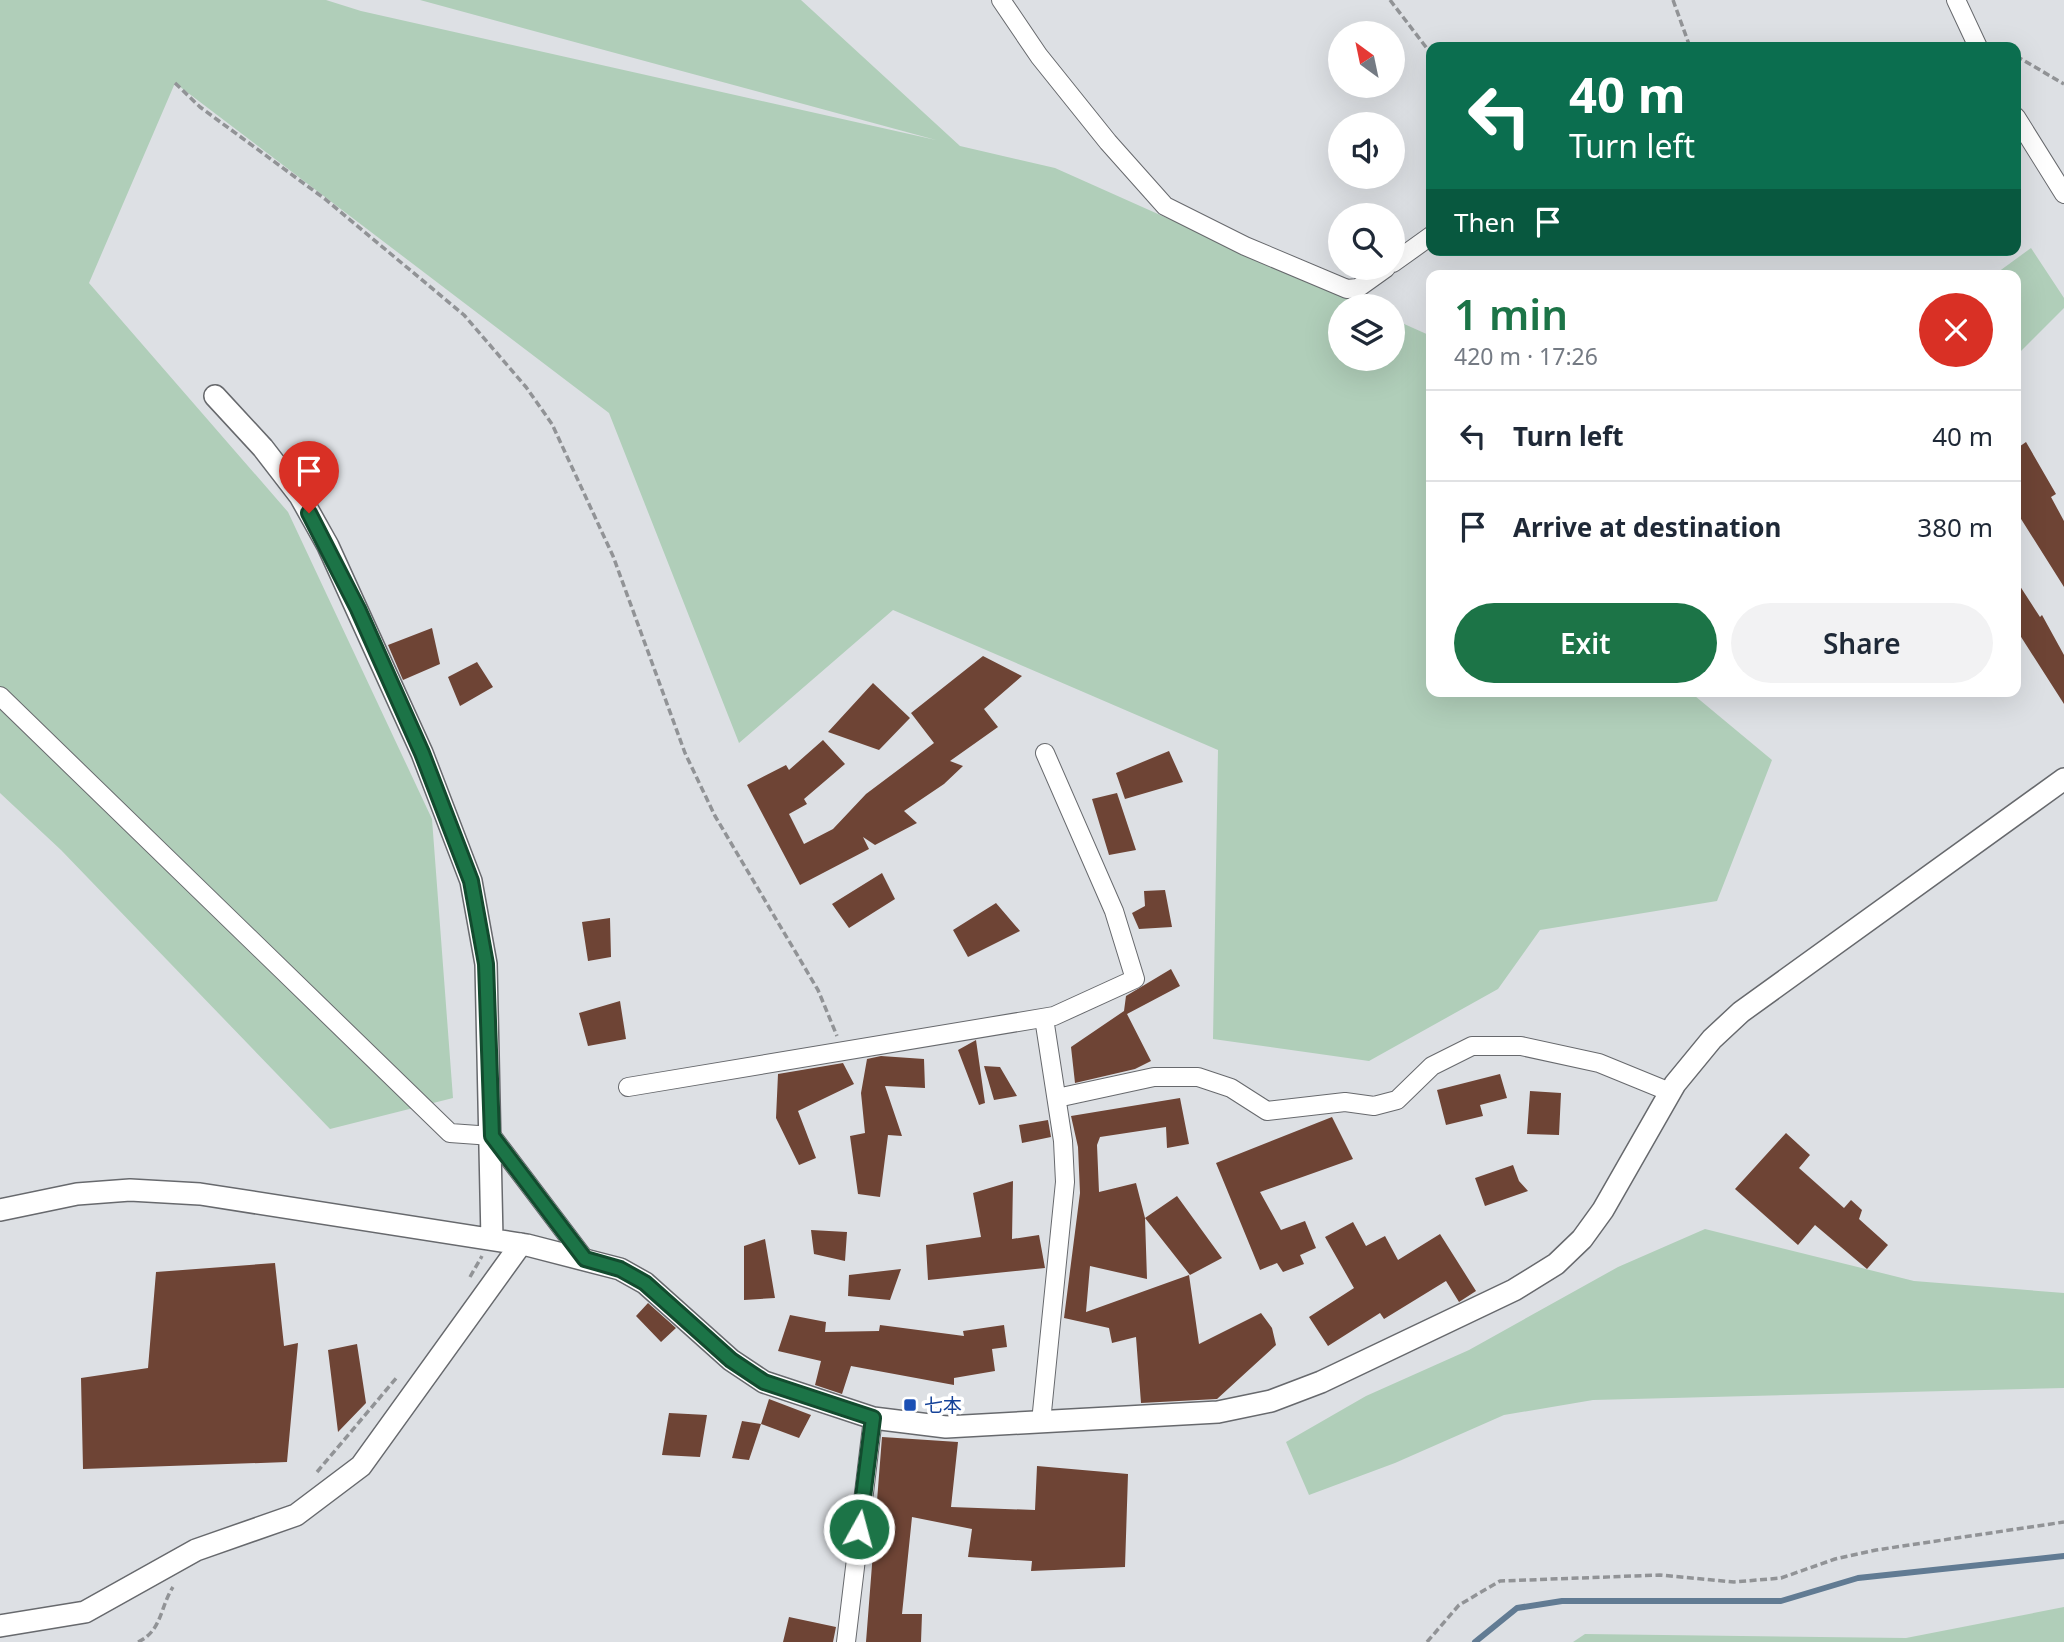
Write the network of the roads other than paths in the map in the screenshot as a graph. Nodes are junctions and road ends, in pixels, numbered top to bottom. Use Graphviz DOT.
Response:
graph roads {
  1 [pos="1001,0"];
  2 [pos="1956,0"];
  3 [pos="1976,42"];
  4 [pos="2021,125"];
  5 [pos="2064,194"];
  6 [pos="1426,239"];
  7 [pos="1405,254"];
  8 [pos="1369,280"];
  9 [pos="215,396"];
  10 [pos="0,696"];
  11 [pos="1045,753"];
  12 [pos="2064,779"];
  13 [pos="1044,1018"];
  14 [pos="628,1087"];
  15 [pos="1670,1092"];
  16 [pos="1057,1098"];
  17 [pos="492,1136"];
  18 [pos="0,1210"];
  19 [pos="492,1239"];
  20 [pos="520,1244"];
  21 [pos="585,1259"];
  22 [pos="873,1418"];
  23 [pos="1041,1422"];
  24 [pos="0,1626"];
  25 [pos="846,1642"];
  1 -- 8 [label="street"];
  2 -- 3 [label="street"];
  4 -- 5 [label="street"];
  6 -- 7 [label="street"];
  9 -- 17 [label="street"];
  10 -- 17 [label="street"];
  11 -- 13 [label="street"];
  12 -- 15 [label="street"];
  13 -- 14 [label="street"];
  13 -- 16 [label="street"];
  15 -- 16 [label="street"];
  15 -- 23 [label="street"];
  16 -- 23 [label="street"];
  17 -- 19 [label="street"];
  17 -- 21 [label="street"];
  18 -- 19 [label="street"];
  19 -- 20 [label="street"];
  20 -- 21 [label="street"];
  20 -- 24 [label="street"];
  21 -- 22 [label="street"];
  22 -- 23 [label="street"];
  22 -- 25 [label="street"];
}
